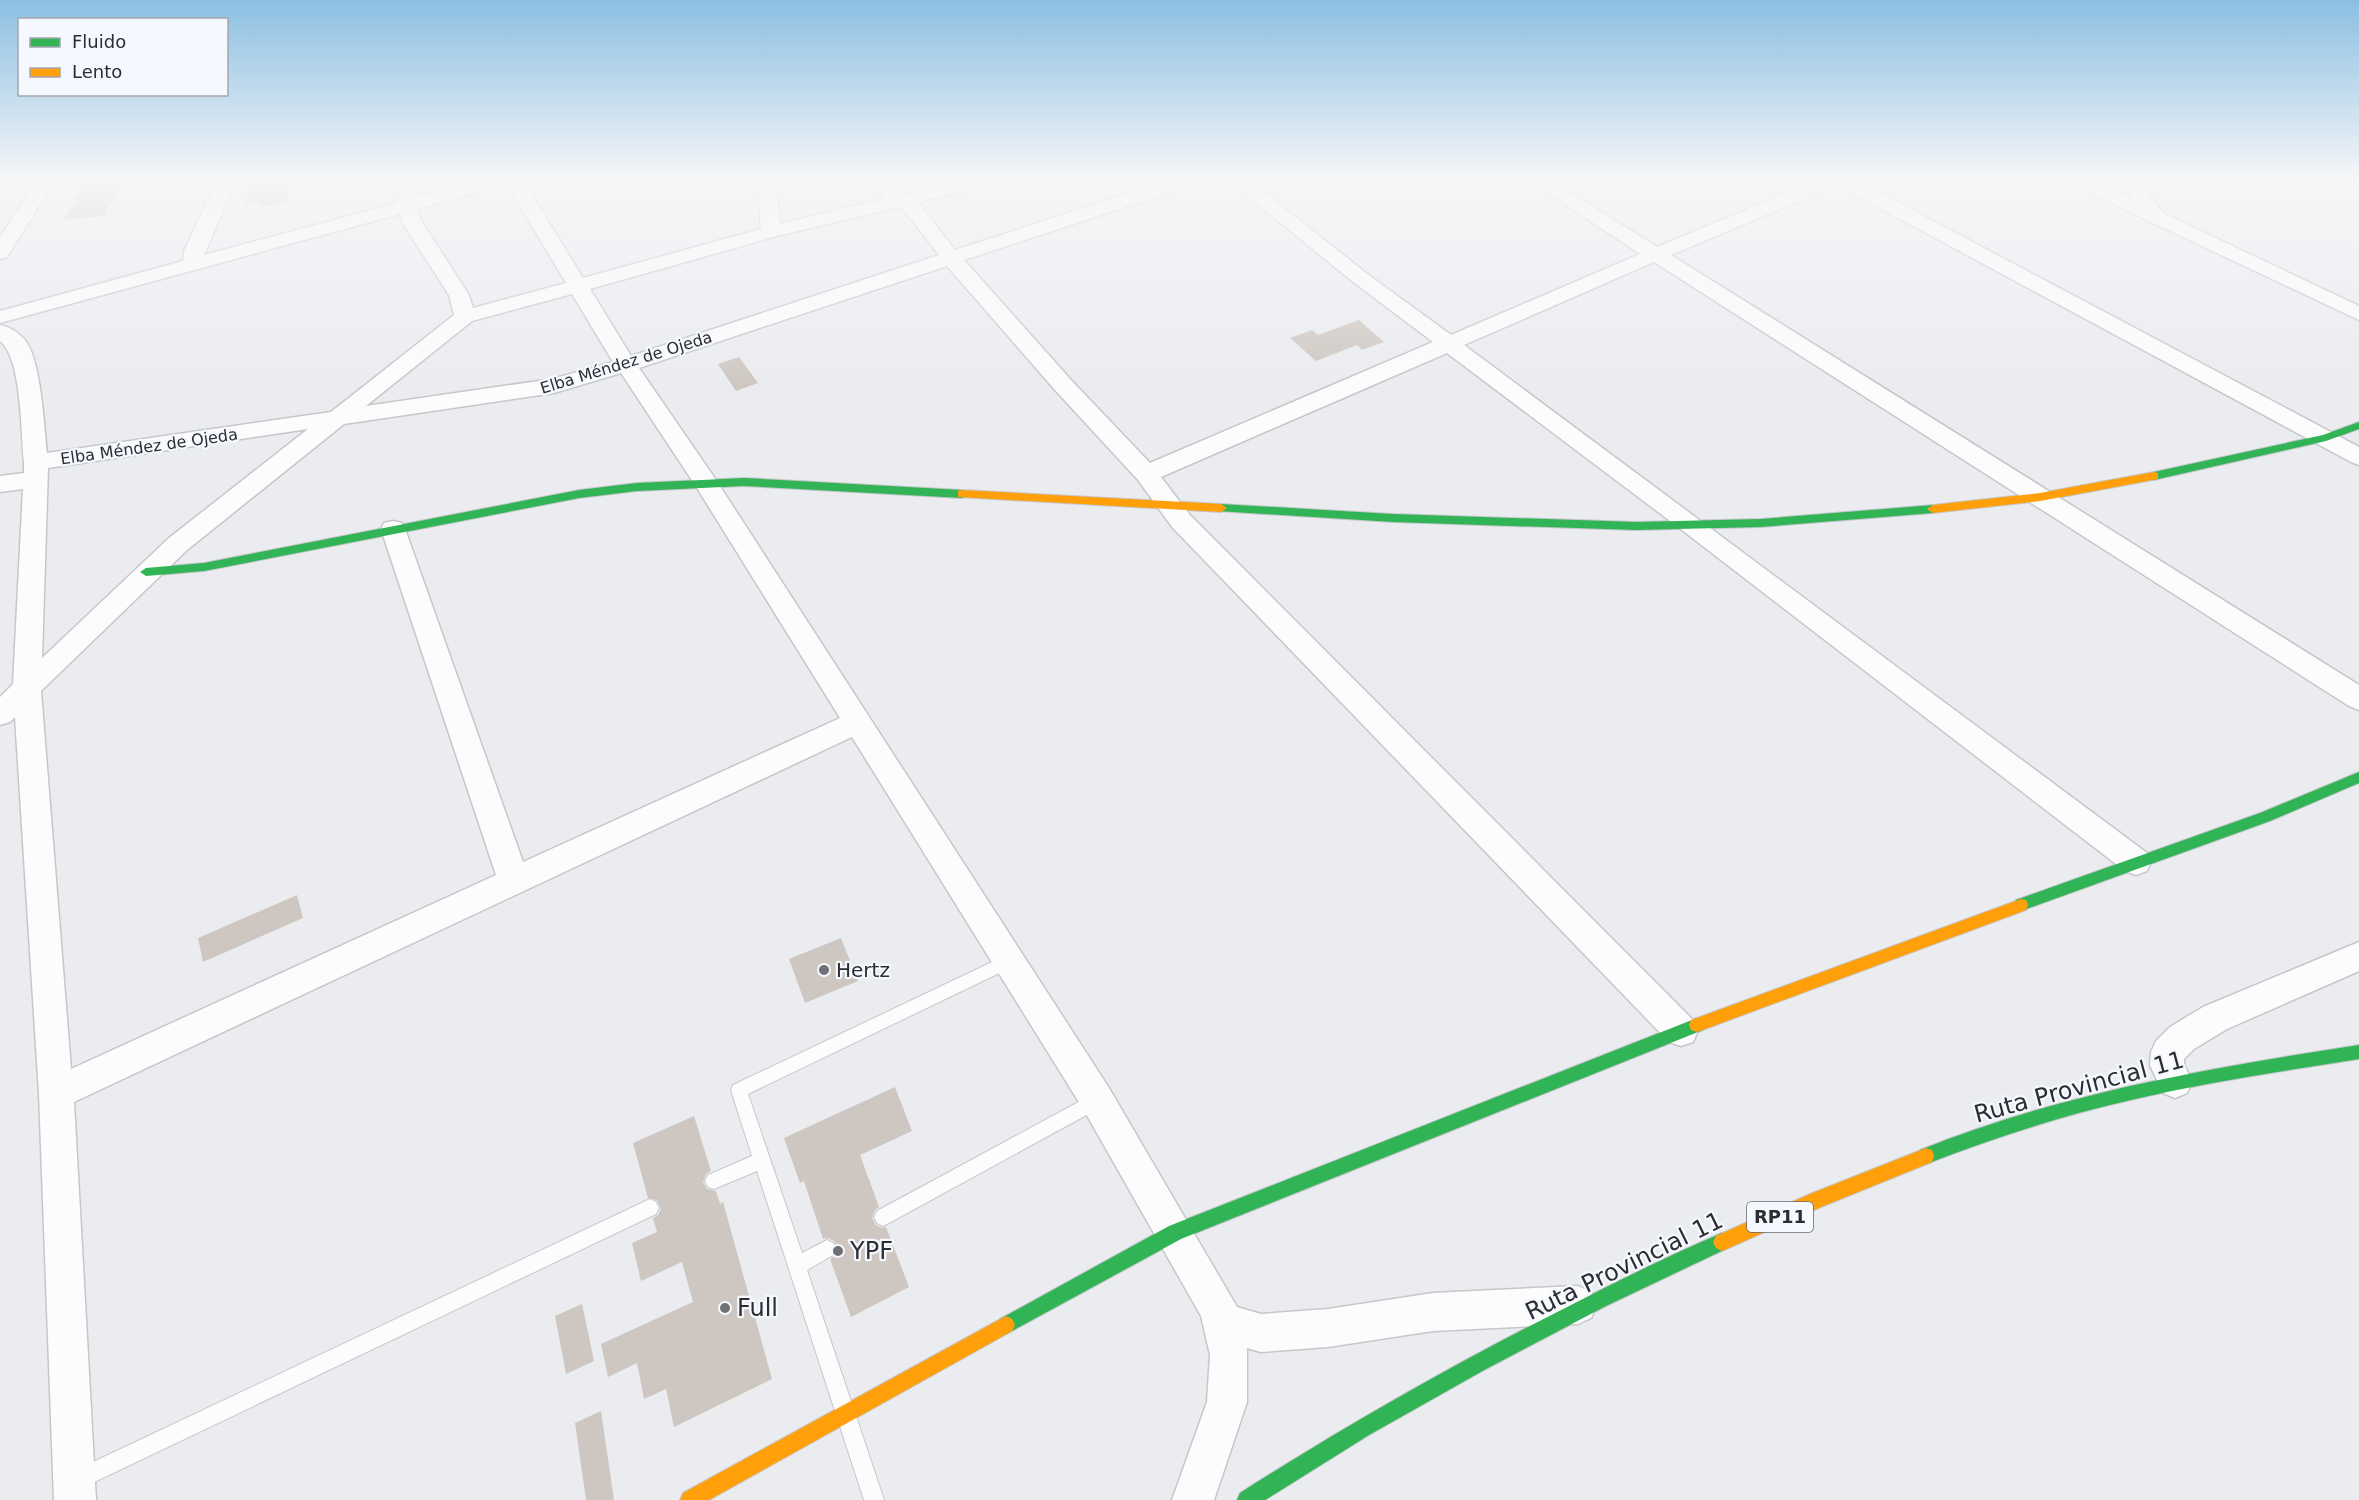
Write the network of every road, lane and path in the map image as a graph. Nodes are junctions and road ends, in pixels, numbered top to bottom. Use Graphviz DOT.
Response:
graph roads {
  1 [pos="196,247"];
  2 [pos="251,247"];
  3 [pos="428,247"];
  4 [pos="555,247"];
  5 [pos="715,247"];
  6 [pos="943,247"];
  7 [pos="984,247"];
  8 [pos="1321,247"];
  9 [pos="1643,247"];
  10 [pos="1675,247"];
  11 [pos="1968,247"];
  12 [pos="2219,247"];
  13 [pos="1656,255"];
  14 [pos="951,258"];
  15 [pos="194,263"];
  16 [pos="578,284"];
  17 [pos="39,306"];
  18 [pos="2359,314"];
  19 [pos="0,316"];
  20 [pos="465,317"];
  21 [pos="8,337"];
  22 [pos="1449,345"];
  23 [pos="626,365"];
  24 [pos="338,417"];
  25 [pos="2359,426"];
  26 [pos="2326,438"];
  27 [pos="2359,457"];
  28 [pos="36,471"];
  29 [pos="1146,474"];
  30 [pos="706,483"];
  31 [pos="0,484"];
  32 [pos="2040,497"];
  33 [pos="1167,505"];
  34 [pos="1691,524"];
  35 [pos="393,529"];
  36 [pos="146,572"];
  37 [pos="27,689"];
  38 [pos="2359,699"];
  39 [pos="0,714"];
  40 [pos="857,722"];
  41 [pos="2359,777"];
  42 [pos="2136,862"];
  43 [pos="514,881"];
  44 [pos="2359,956"];
  45 [pos="1009,961"];
  46 [pos="1682,1030"];
  47 [pos="2359,1052"];
  48 [pos="2175,1082"];
  49 [pos="56,1094"];
  50 [pos="1097,1100"];
  51 [pos="762,1160"];
  52 [pos="714,1181"];
  53 [pos="650,1208"];
  54 [pos="883,1217"];
  55 [pos="1175,1232"];
  56 [pos="827,1249"];
  57 [pos="796,1266"];
  58 [pos="1592,1304"];
  59 [pos="1222,1322"];
  60 [pos="845,1415"];
  61 [pos="75,1491"];
  62 [pos="690,1500"];
  63 [pos="874,1500"];
  64 [pos="1193,1500"];
  65 [pos="1247,1500"];
  1 -- 15 [label="street"];
  2 -- 15 [label="street"];
  3 -- 20 [label="street"];
  4 -- 16 [label="street"];
  5 -- 16 [label="street"];
  6 -- 14 [label="street"];
  7 -- 14 [label="street, Elba Méndez de Ojeda"];
  8 -- 22 [label="street"];
  9 -- 13 [label="street"];
  10 -- 13 [label="street"];
  11 -- 26 [label="street"];
  12 -- 18 [label="street"];
  13 -- 22 [label="street"];
  13 -- 32 [label="street"];
  14 -- 23 [label="street, Elba Méndez de Ojeda"];
  14 -- 29 [label="street"];
  15 -- 17 [label="street"];
  16 -- 20 [label="street"];
  16 -- 23 [label="street"];
  17 -- 19 [label="street"];
  17 -- 21 [label="street"];
  20 -- 24 [label="street"];
  21 -- 28 [label="street"];
  22 -- 29 [label="street"];
  22 -- 34 [label="street"];
  23 -- 24 [label="street, Elba Méndez de Ojeda"];
  23 -- 30 [label="street"];
  24 -- 28 [label="street, Elba Méndez de Ojeda"];
  24 -- 36 [label="street"];
  25 -- 26 [label="street"];
  26 -- 27 [label="street"];
  26 -- 32 [label="street"];
  28 -- 31 [label="street, Elba Méndez de Ojeda"];
  28 -- 37 [label="street"];
  29 -- 33 [label="street"];
  30 -- 33 [label="street"];
  30 -- 35 [label="street"];
  30 -- 40 [label="street"];
  32 -- 34 [label="street"];
  32 -- 38 [label="street"];
  33 -- 34 [label="street"];
  33 -- 46 [label="street"];
  34 -- 42 [label="street"];
  35 -- 36 [label="street"];
  35 -- 43 [label="street"];
  36 -- 37 [label="street"];
  37 -- 39 [label="street"];
  37 -- 49 [label="street"];
  40 -- 43 [label="street"];
  40 -- 45 [label="street"];
  41 -- 42 [label="street"];
  42 -- 46 [label="street"];
  43 -- 49 [label="street"];
  44 -- 48 [label="street"];
  45 -- 50 [label="street"];
  45 -- 51 [label="lane"];
  46 -- 55 [label="street"];
  47 -- 48 [label="street, Ruta Provincial 11 / RP11"];
  48 -- 58 [label="street, Ruta Provincial 11 / RP11"];
  49 -- 61 [label="street"];
  50 -- 54 [label="lane"];
  50 -- 55 [label="street"];
  51 -- 52 [label="lane"];
  51 -- 57 [label="lane"];
  53 -- 61 [label="lane"];
  55 -- 59 [label="street"];
  55 -- 60 [label="street"];
  56 -- 57 [label="lane"];
  57 -- 60 [label="lane"];
  58 -- 59 [label="street"];
  58 -- 65 [label="street, Ruta Provincial 11 / RP11"];
  59 -- 64 [label="street"];
  60 -- 62 [label="street"];
  60 -- 63 [label="lane"];
}
